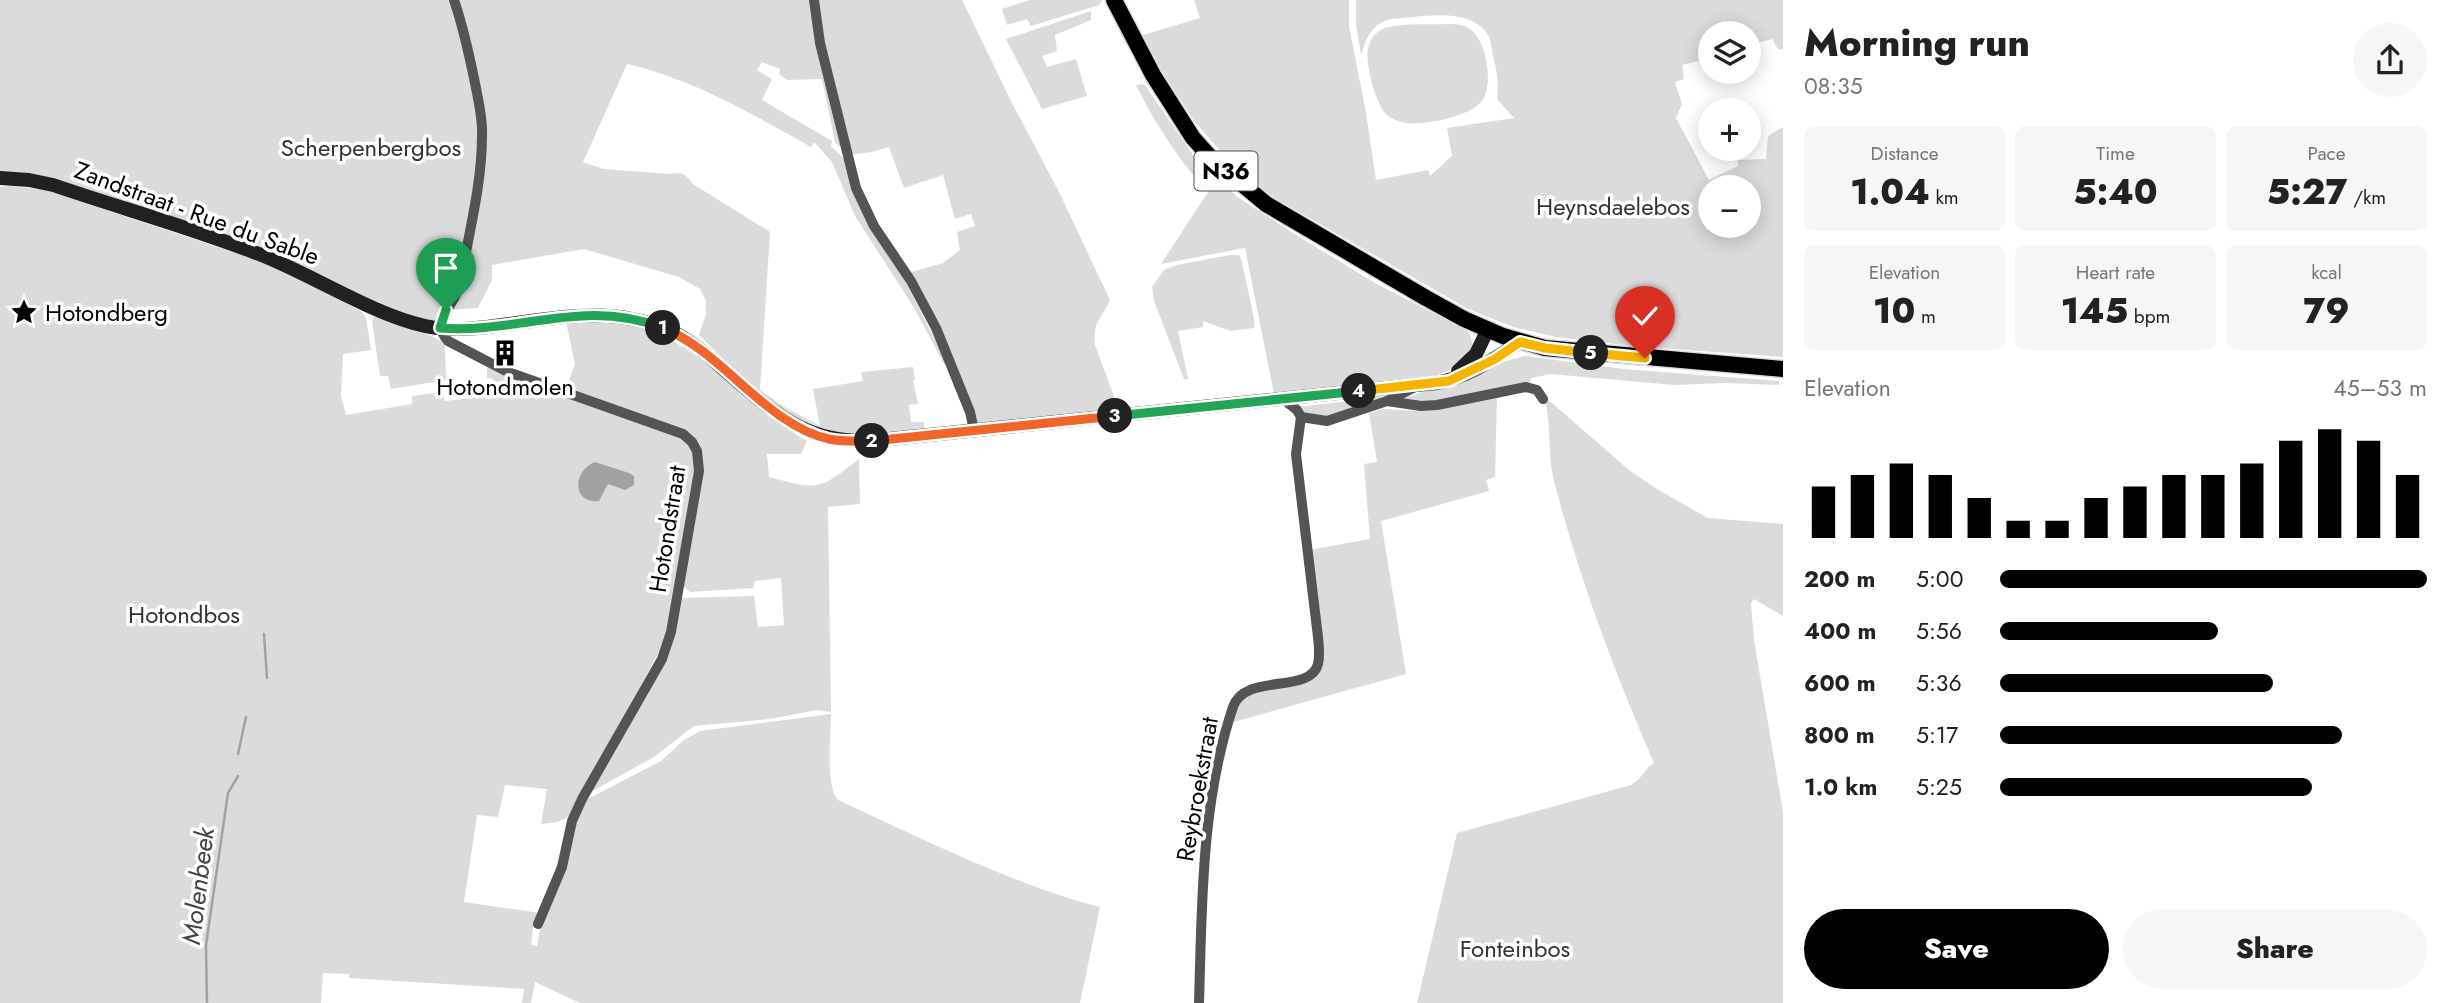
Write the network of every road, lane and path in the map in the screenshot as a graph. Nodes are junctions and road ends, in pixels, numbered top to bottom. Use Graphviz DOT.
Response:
graph roads {
  1 [pos="454,0"];
  2 [pos="814,0"];
  3 [pos="1114,0"];
  4 [pos="0,178"];
  5 [pos="441,324"];
  6 [pos="1488,329"];
  7 [pos="1520,342"];
  8 [pos="1783,369"];
  9 [pos="1421,384"];
  10 [pos="1283,399"];
  11 [pos="1543,399"];
  12 [pos="1387,401"];
  13 [pos="1301,417"];
  14 [pos="974,430"];
  15 [pos="538,924"];
  16 [pos="1199,1003"];
  1 -- 5 [label="street"];
  2 -- 14 [label="street"];
  3 -- 6 [label="main road, N36"];
  4 -- 5 [label="main road, Zandstraat - Rue du Sable"];
  5 -- 14 [label="main road, Zandstraat - Rue du Sable"];
  5 -- 15 [label="street, Hotondstraat"];
  6 -- 7 [label="main road, N36"];
  6 -- 9 [label="main road, Zandstraat - Rue du Sable"];
  7 -- 8 [label="main road, N36"];
  7 -- 9 [label="main road, Zandstraat - Rue du Sable"];
  9 -- 10 [label="main road, Zandstraat - Rue du Sable"];
  9 -- 12 [label="street"];
  10 -- 13 [label="street"];
  10 -- 14 [label="main road, Zandstraat - Rue du Sable"];
  11 -- 12 [label="street"];
  12 -- 13 [label="street"];
  13 -- 16 [label="street, Reybroekstraat"];
}
